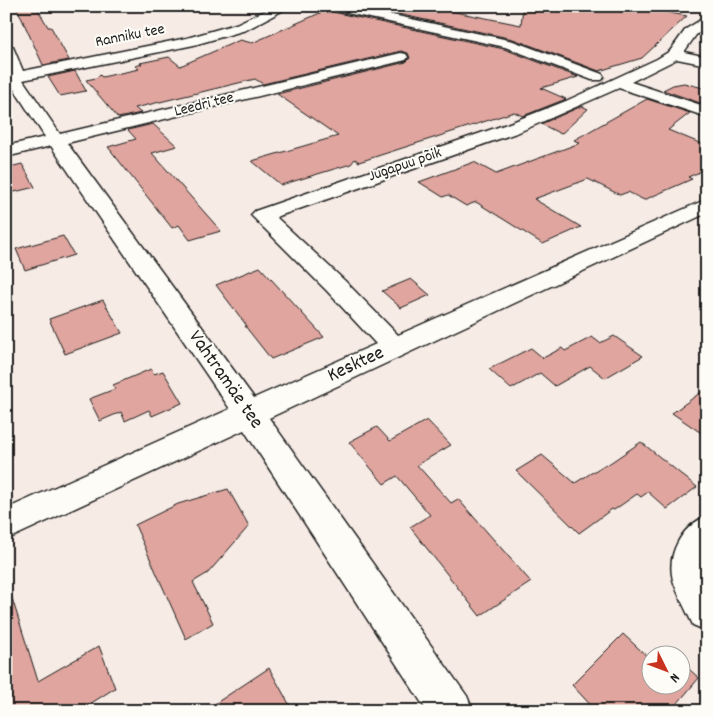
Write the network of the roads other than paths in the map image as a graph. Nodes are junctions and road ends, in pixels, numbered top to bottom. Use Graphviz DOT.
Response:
graph roads {
  1 [pos="285,6"];
  2 [pos="333,6"];
  3 [pos="707,20"];
  4 [pos="6,47"];
  5 [pos="675,54"];
  6 [pos="401,57"];
  7 [pos="707,61"];
  8 [pos="10,78"];
  9 [pos="608,80"];
  10 [pos="707,112"];
  11 [pos="56,140"];
  12 [pos="6,152"];
  13 [pos="707,205"];
  14 [pos="394,347"];
  15 [pos="250,415"];
  16 [pos="6,524"];
  17 [pos="707,532"];
  18 [pos="707,612"];
  19 [pos="452,711"];
  1 -- 8 [label="street, Ranniku tee"];
  2 -- 9 [label="street"];
  3 -- 5 [label="street, Jugapuu põik"];
  4 -- 8 [label="street, Vahtramäe tee"];
  5 -- 7 [label="street"];
  5 -- 9 [label="street, Jugapuu põik"];
  6 -- 11 [label="street, Leedri tee"];
  8 -- 11 [label="street, Vahtramäe tee"];
  9 -- 10 [label="street"];
  9 -- 14 [label="street, Jugapuu põik"];
  11 -- 12 [label="street, Leedri tee"];
  11 -- 15 [label="street, Vahtramäe tee"];
  13 -- 14 [label="street, Kesktee"];
  14 -- 15 [label="street, Kesktee"];
  15 -- 16 [label="street, Kesktee"];
  15 -- 19 [label="street, Vahtramäe tee"];
  17 -- 18 [label="street"];
}
